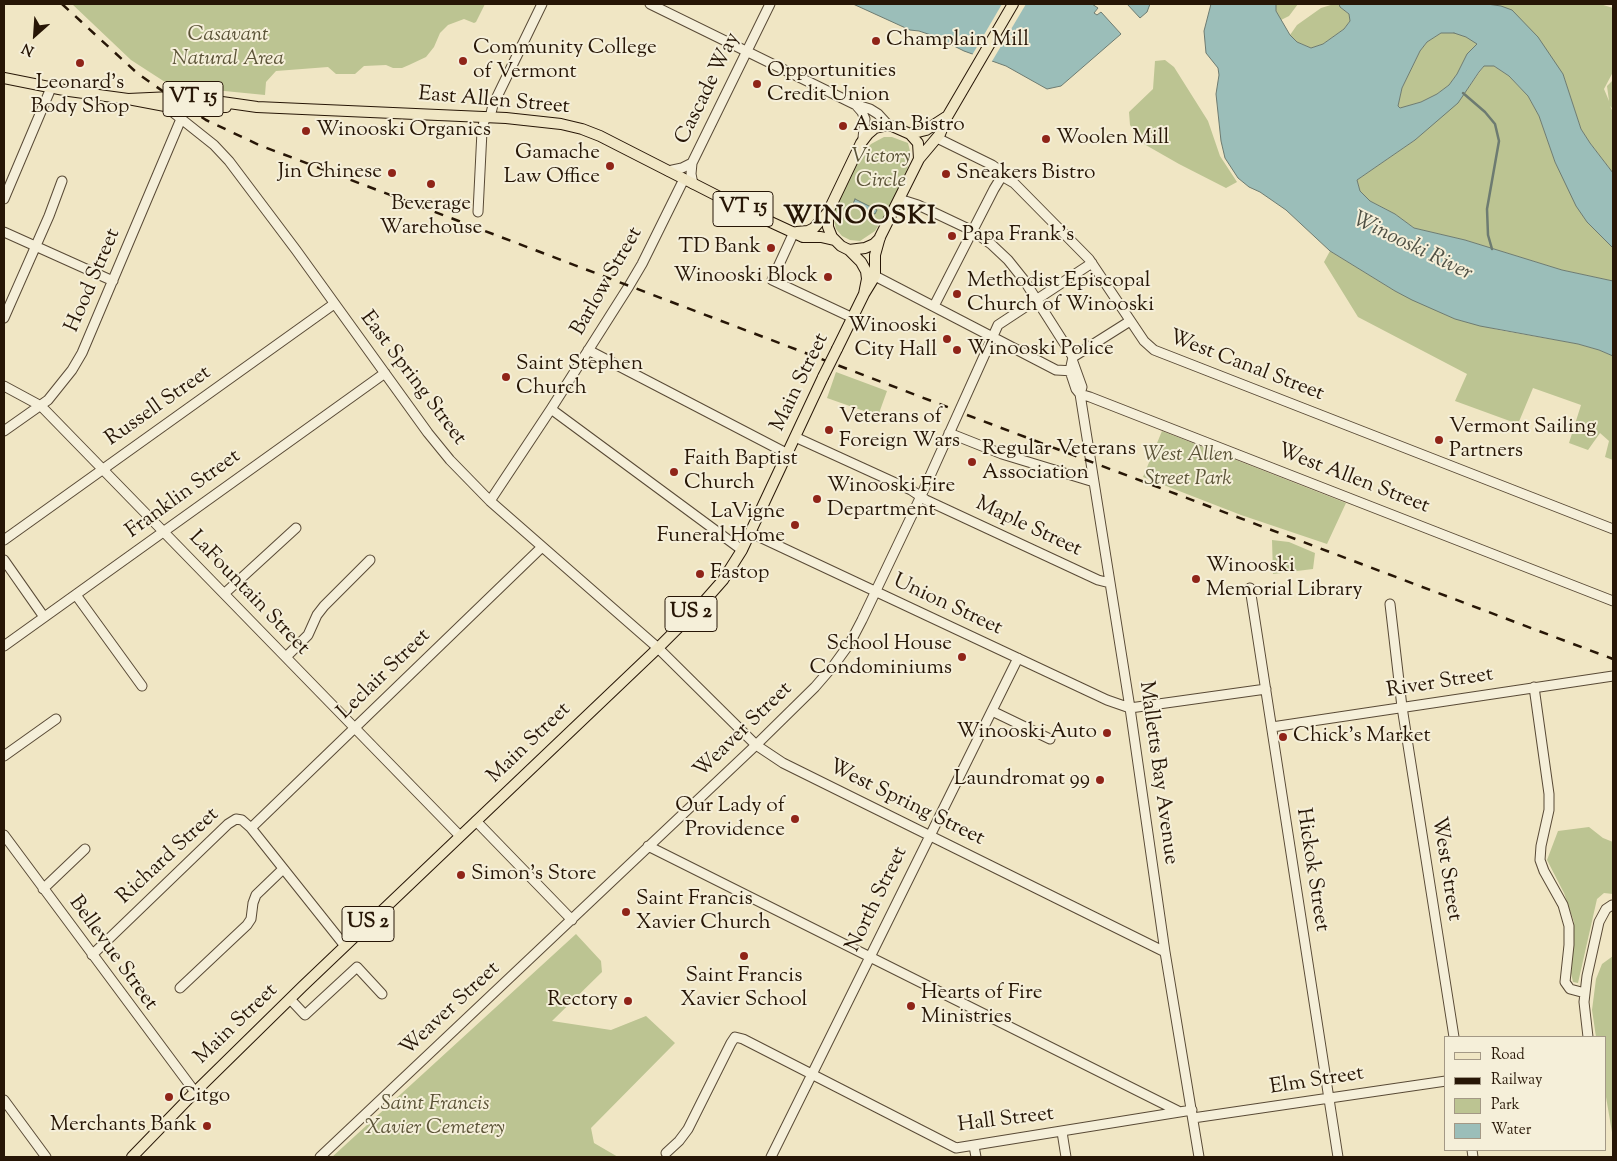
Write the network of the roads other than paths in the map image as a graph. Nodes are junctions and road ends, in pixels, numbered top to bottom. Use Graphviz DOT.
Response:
graph roads {
  1 [pos="542,4"];
  2 [pos="650,4"];
  3 [pos="770,4"];
  4 [pos="1013,4"];
  5 [pos="746,51"];
  6 [pos="4,78"];
  7 [pos="51,88"];
  8 [pos="128,99"];
  9 [pos="854,104"];
  10 [pos="165,106"];
  11 [pos="258,106"];
  12 [pos="488,117"];
  13 [pos="947,117"];
  14 [pos="181,119"];
  15 [pos="889,126"];
  16 [pos="910,134"];
  17 [pos="864,138"];
  18 [pos="937,138"];
  19 [pos="919,159"];
  20 [pos="692,163"];
  21 [pos="668,171"];
  22 [pos="1002,176"];
  23 [pos="62,181"];
  24 [pos="689,181"];
  25 [pos="4,199"];
  26 [pos="903,201"];
  27 [pos="478,212"];
  28 [pos="828,212"];
  29 [pos="973,231"];
  30 [pos="4,232"];
  31 [pos="794,232"];
  32 [pos="880,238"];
  33 [pos="834,240"];
  34 [pos="35,246"];
  35 [pos="849,250"];
  36 [pos="1092,263"];
  37 [pos="875,276"];
  38 [pos="113,281"];
  39 [pos="864,294"];
  40 [pos="1036,300"];
  41 [pos="334,304"];
  42 [pos="934,306"];
  43 [pos="4,318"];
  44 [pos="853,318"];
  45 [pos="1130,321"];
  46 [pos="993,337"];
  47 [pos="588,350"];
  48 [pos="1073,365"];
  49 [pos="385,373"];
  50 [pos="4,386"];
  51 [pos="1080,394"];
  52 [pos="41,406"];
  53 [pos="551,409"];
  54 [pos="4,431"];
  55 [pos="949,433"];
  56 [pos="795,437"];
  57 [pos="788,454"];
  58 [pos="102,469"];
  59 [pos="1094,482"];
  60 [pos="921,496"];
  61 [pos="490,501"];
  62 [pos="296,528"];
  63 [pos="1613,529"];
  64 [pos="163,531"];
  65 [pos="750,533"];
  66 [pos="4,540"];
  67 [pos="542,547"];
  68 [pos="742,550"];
  69 [pos="4,560"];
  70 [pos="370,560"];
  71 [pos="1110,583"];
  72 [pos="1250,588"];
  73 [pos="875,592"];
  74 [pos="225,594"];
  75 [pos="76,595"];
  76 [pos="1613,601"];
  77 [pos="1390,604"];
  78 [pos="44,617"];
  79 [pos="4,646"];
  80 [pos="658,648"];
  81 [pos="286,657"];
  82 [pos="1018,658"];
  83 [pos="1613,676"];
  84 [pos="142,686"];
  85 [pos="1534,687"];
  86 [pos="1266,689"];
  87 [pos="1402,707"];
  88 [pos="1130,708"];
  89 [pos="992,711"];
  90 [pos="56,719"];
  91 [pos="1272,727"];
  92 [pos="354,729"];
  93 [pos="1050,739"];
  94 [pos="756,745"];
  95 [pos="4,756"];
  96 [pos="476,822"];
  97 [pos="251,828"];
  98 [pos="4,835"];
  99 [pos="930,835"];
  100 [pos="460,836"];
  101 [pos="648,846"];
  102 [pos="85,849"];
  103 [pos="283,869"];
  104 [pos="43,889"];
  105 [pos="1612,905"];
  106 [pos="572,920"];
  107 [pos="345,946"];
  108 [pos="1165,952"];
  109 [pos="92,955"];
  110 [pos="870,957"];
  111 [pos="180,988"];
  112 [pos="1585,993"];
  113 [pos="382,994"];
  114 [pos="290,999"];
  115 [pos="1454,1036"];
  116 [pos="1588,1036"];
  117 [pos="811,1074"];
  118 [pos="1444,1081"];
  119 [pos="194,1092"];
  120 [pos="1329,1098"];
  121 [pos="4,1100"];
  122 [pos="1180,1112"];
  123 [pos="1192,1114"];
  124 [pos="1062,1132"];
  125 [pos="974,1146"];
  126 [pos="666,1153"];
  127 [pos="46,1157"];
  128 [pos="132,1157"];
  129 [pos="320,1157"];
  130 [pos="771,1157"];
  131 [pos="976,1157"];
  132 [pos="1066,1157"];
  133 [pos="1199,1157"];
  134 [pos="1338,1157"];
  1 -- 12 [label="street"];
  2 -- 5 [label="street"];
  3 -- 5 [label="street, Cascade Way"];
  4 -- 13 [label="main road, Main Street / US 2"];
  5 -- 9 [label="street"];
  5 -- 20 [label="street, Cascade Way"];
  6 -- 7 [label="main road, East Allen Street / VT 15"];
  7 -- 8 [label="main road, East Allen Street / VT 15"];
  7 -- 25 [label="street"];
  8 -- 10 [label="main road, East Allen Street / VT 15"];
  8 -- 11 [label="main road, East Allen Street / VT 15"];
  9 -- 15 [label="street"];
  9 -- 17 [label="street"];
  10 -- 11 [label="main road, East Allen Street / VT 15"];
  10 -- 14 [label="street, East Spring Street"];
  11 -- 12 [label="main road, East Allen Street / VT 15"];
  12 -- 21 [label="main road, East Allen Street / VT 15"];
  12 -- 27 [label="street"];
  13 -- 16 [label="main road, Main Street / US 2"];
  13 -- 18 [label="main road, Main Street / US 2"];
  14 -- 38 [label="street, Hood Street"];
  14 -- 41 [label="street, East Spring Street"];
  15 -- 16 [label="main road"];
  15 -- 17 [label="main road"];
  16 -- 19 [label="main road"];
  17 -- 28 [label="main road"];
  18 -- 19 [label="main road, Main Street / US 2"];
  18 -- 22 [label="street, West Canal Street"];
  19 -- 26 [label="main road, Main Street / US 2"];
  20 -- 21 [label="street, Cascade Way"];
  20 -- 24 [label="street, Cascade Way"];
  21 -- 24 [label="main road, East Allen Street / VT 15"];
  22 -- 29 [label="street"];
  22 -- 36 [label="street, West Canal Street"];
  23 -- 34 [label="street"];
  24 -- 31 [label="main road, East Allen Street / VT 15"];
  24 -- 47 [label="street, Barlow Street"];
  26 -- 29 [label="street, Malletts Bay Avenue"];
  26 -- 32 [label="main road, Main Street / US 2"];
  28 -- 31 [label="main road, VT 15"];
  28 -- 33 [label="main road"];
  29 -- 40 [label="street, Malletts Bay Avenue"];
  29 -- 42 [label="street"];
  30 -- 34 [label="street"];
  31 -- 33 [label="main road, East Allen Street / VT 15"];
  31 -- 44 [label="street"];
  32 -- 35 [label="main road"];
  32 -- 37 [label="main road, Main Street / US 2"];
  33 -- 35 [label="main road, Main Street / US 2"];
  34 -- 38 [label="street"];
  34 -- 43 [label="street"];
  35 -- 39 [label="main road, Main Street / US 2"];
  36 -- 40 [label="street, Weaver Street"];
  36 -- 45 [label="street, West Canal Street"];
  37 -- 39 [label="main road, Main Street / US 2"];
  37 -- 42 [label="street"];
  38 -- 52 [label="street, Hood Street"];
  39 -- 44 [label="main road, Main Street / US 2"];
  40 -- 46 [label="street, Weaver Street"];
  40 -- 48 [label="street, Malletts Bay Avenue"];
  41 -- 49 [label="street, East Spring Street"];
  41 -- 58 [label="street, Russell Street"];
  42 -- 46 [label="street"];
  44 -- 56 [label="main road, Main Street / US 2, bridge"];
  45 -- 48 [label="street"];
  45 -- 63 [label="street, West Canal Street"];
  46 -- 48 [label="street"];
  46 -- 55 [label="street, Weaver Street"];
  47 -- 53 [label="street, Barlow Street"];
  47 -- 57 [label="street"];
  48 -- 51 [label="street, Malletts Bay Avenue"];
  49 -- 61 [label="street, East Spring Street"];
  49 -- 64 [label="street, Franklin Street"];
  50 -- 52 [label="street, LaFountain Street"];
  51 -- 59 [label="street, Malletts Bay Avenue"];
  51 -- 76 [label="street, West Allen Street"];
  52 -- 54 [label="street, Hood Street"];
  52 -- 58 [label="street, LaFountain Street"];
  53 -- 61 [label="street, Barlow Street"];
  53 -- 68 [label="street"];
  55 -- 59 [label="street"];
  55 -- 60 [label="street, Weaver Street"];
  56 -- 57 [label="main road, Main Street / US 2"];
  56 -- 60 [label="street, Maple Street"];
  57 -- 65 [label="main road, Main Street / US 2"];
  58 -- 64 [label="street, LaFountain Street"];
  58 -- 66 [label="street, Russell Street"];
  59 -- 71 [label="street, Malletts Bay Avenue"];
  60 -- 71 [label="street, Maple Street"];
  60 -- 73 [label="street, Weaver Street"];
  61 -- 67 [label="street, East Spring Street"];
  62 -- 74 [label="street"];
  64 -- 74 [label="street, LaFountain Street"];
  64 -- 75 [label="street, Franklin Street"];
  65 -- 68 [label="main road, Main Street / US 2"];
  65 -- 73 [label="street, Union Street"];
  67 -- 80 [label="street, East Spring Street"];
  67 -- 92 [label="street, Leclair Street"];
  68 -- 80 [label="main road, Main Street / US 2"];
  69 -- 78 [label="street"];
  70 -- 81 [label="street"];
  71 -- 88 [label="street, Malletts Bay Avenue"];
  72 -- 86 [label="street, Hickok Street"];
  73 -- 82 [label="street, Union Street"];
  73 -- 94 [label="street, Weaver Street"];
  74 -- 81 [label="street, LaFountain Street"];
  75 -- 78 [label="street, Franklin Street"];
  75 -- 84 [label="street"];
  77 -- 87 [label="street, West Street"];
  78 -- 79 [label="street, Franklin Street"];
  80 -- 94 [label="street, West Spring Street"];
  80 -- 96 [label="main road, Main Street / US 2"];
  81 -- 92 [label="street, LaFountain Street"];
  82 -- 88 [label="street, Union Street"];
  82 -- 89 [label="street, North Street"];
  83 -- 85 [label="street, River Street"];
  85 -- 87 [label="street, River Street"];
  85 -- 112 [label="street"];
  86 -- 88 [label="street"];
  86 -- 91 [label="street, Hickok Street"];
  87 -- 91 [label="street, River Street"];
  87 -- 115 [label="street, West Street"];
  88 -- 108 [label="street, Malletts Bay Avenue"];
  89 -- 93 [label="street"];
  89 -- 99 [label="street, North Street"];
  90 -- 95 [label="street"];
  91 -- 120 [label="street, Hickok Street"];
  92 -- 97 [label="street, Leclair Street"];
  92 -- 100 [label="street, LaFountain Street"];
  94 -- 99 [label="street, West Spring Street"];
  94 -- 101 [label="street, Weaver Street"];
  96 -- 100 [label="main road, Main Street / US 2"];
  96 -- 106 [label="street"];
  97 -- 103 [label="street"];
  97 -- 109 [label="street, Richard Street"];
  98 -- 104 [label="street, Bellevue Street"];
  99 -- 108 [label="street, West Spring Street"];
  99 -- 110 [label="street, North Street"];
  100 -- 107 [label="main road, Main Street / US 2"];
  101 -- 106 [label="street, Weaver Street"];
  101 -- 110 [label="street"];
  102 -- 104 [label="street"];
  103 -- 107 [label="street"];
  103 -- 111 [label="street"];
  104 -- 109 [label="street, Bellevue Street"];
  105 -- 112 [label="street"];
  106 -- 129 [label="street, Weaver Street"];
  107 -- 114 [label="main road, Main Street / US 2"];
  108 -- 123 [label="street, Malletts Bay Avenue"];
  109 -- 119 [label="street, Bellevue Street"];
  110 -- 117 [label="street, North Street"];
  110 -- 122 [label="street"];
  112 -- 116 [label="street"];
  113 -- 114 [label="street"];
  114 -- 119 [label="main road, Main Street / US 2"];
  117 -- 125 [label="street, Hall Street"];
  117 -- 126 [label="street, Hall Street"];
  117 -- 130 [label="street, North Street"];
  118 -- 120 [label="street, Elm Street"];
  119 -- 128 [label="main road, Main Street / US 2"];
  120 -- 123 [label="street, Elm Street"];
  120 -- 134 [label="street, Hickok Street"];
  121 -- 127 [label="street"];
  122 -- 123 [label="street, Hall Street"];
  122 -- 124 [label="street, Hall Street"];
  123 -- 133 [label="street, Malletts Bay Avenue"];
  124 -- 125 [label="street, Hall Street"];
  124 -- 132 [label="street"];
  125 -- 131 [label="street"];
}
